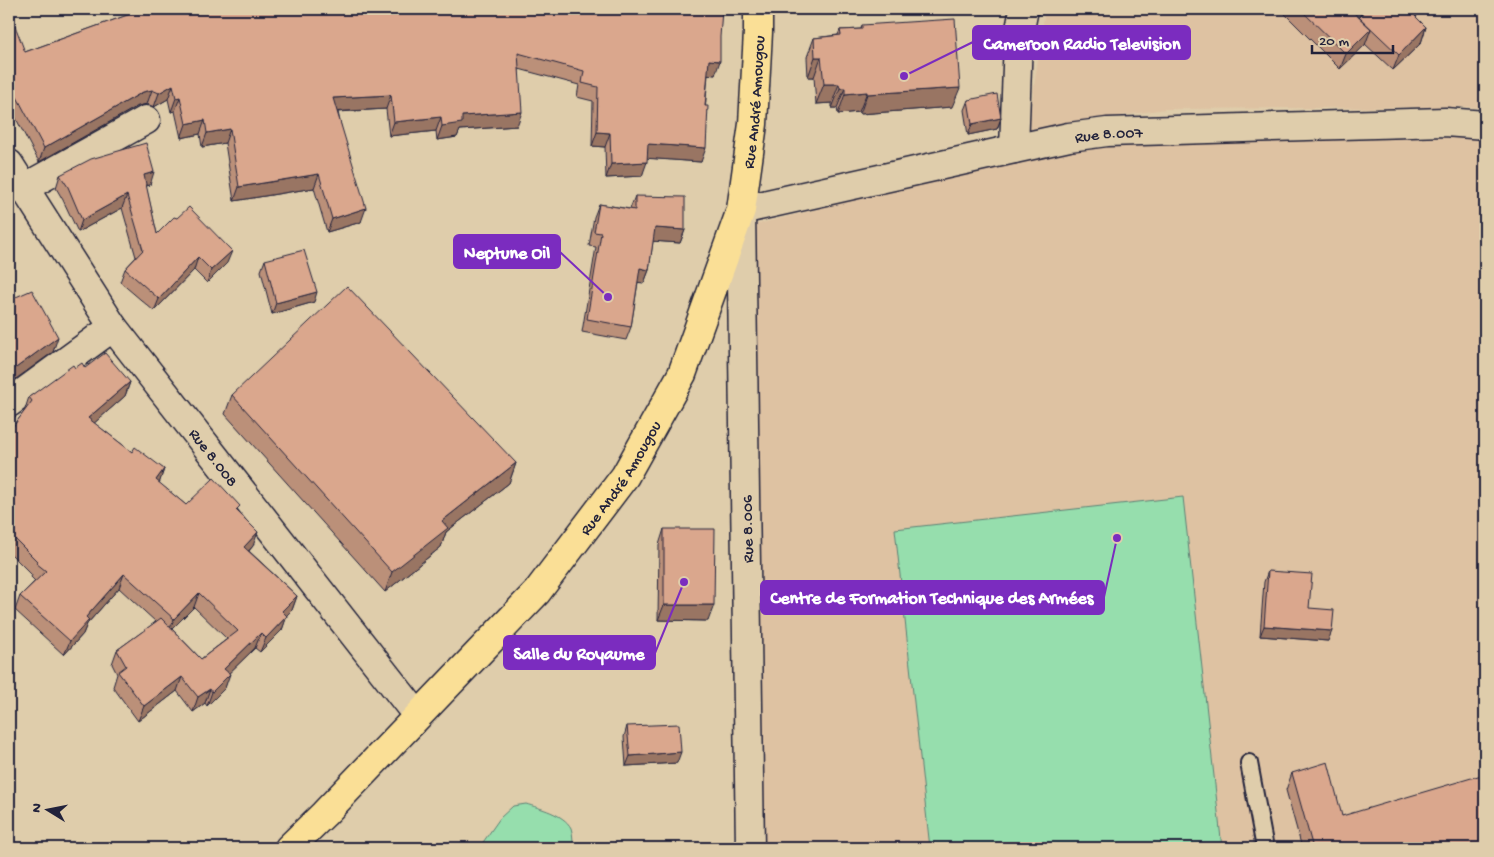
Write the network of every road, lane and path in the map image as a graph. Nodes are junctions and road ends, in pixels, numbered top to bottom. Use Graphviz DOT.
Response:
graph roads {
  1 [pos="758,9"];
  2 [pos="1024,9"];
  3 [pos="146,120"];
  4 [pos="1485,125"];
  5 [pos="1014,149"];
  6 [pos="9,164"];
  7 [pos="24,188"];
  8 [pos="740,210"];
  9 [pos="113,327"];
  10 [pos="9,403"];
  11 [pos="417,715"];
  12 [pos="1249,762"];
  13 [pos="289,848"];
  14 [pos="750,848"];
  15 [pos="1265,848"];
  1 -- 8 [label="main road, Rue André Amougou"];
  2 -- 5 [label="street"];
  3 -- 7 [label="street"];
  4 -- 5 [label="street, Rue 8.007"];
  5 -- 8 [label="street, Rue 8.007"];
  6 -- 7 [label="street, Rue 8.008"];
  7 -- 9 [label="street, Rue 8.008"];
  8 -- 11 [label="main road, Rue André Amougou"];
  8 -- 14 [label="street, Rue 8.006"];
  9 -- 10 [label="street"];
  9 -- 11 [label="street, Rue 8.008"];
  11 -- 13 [label="main road, Rue André Amougou"];
  12 -- 15 [label="lane"];
}
